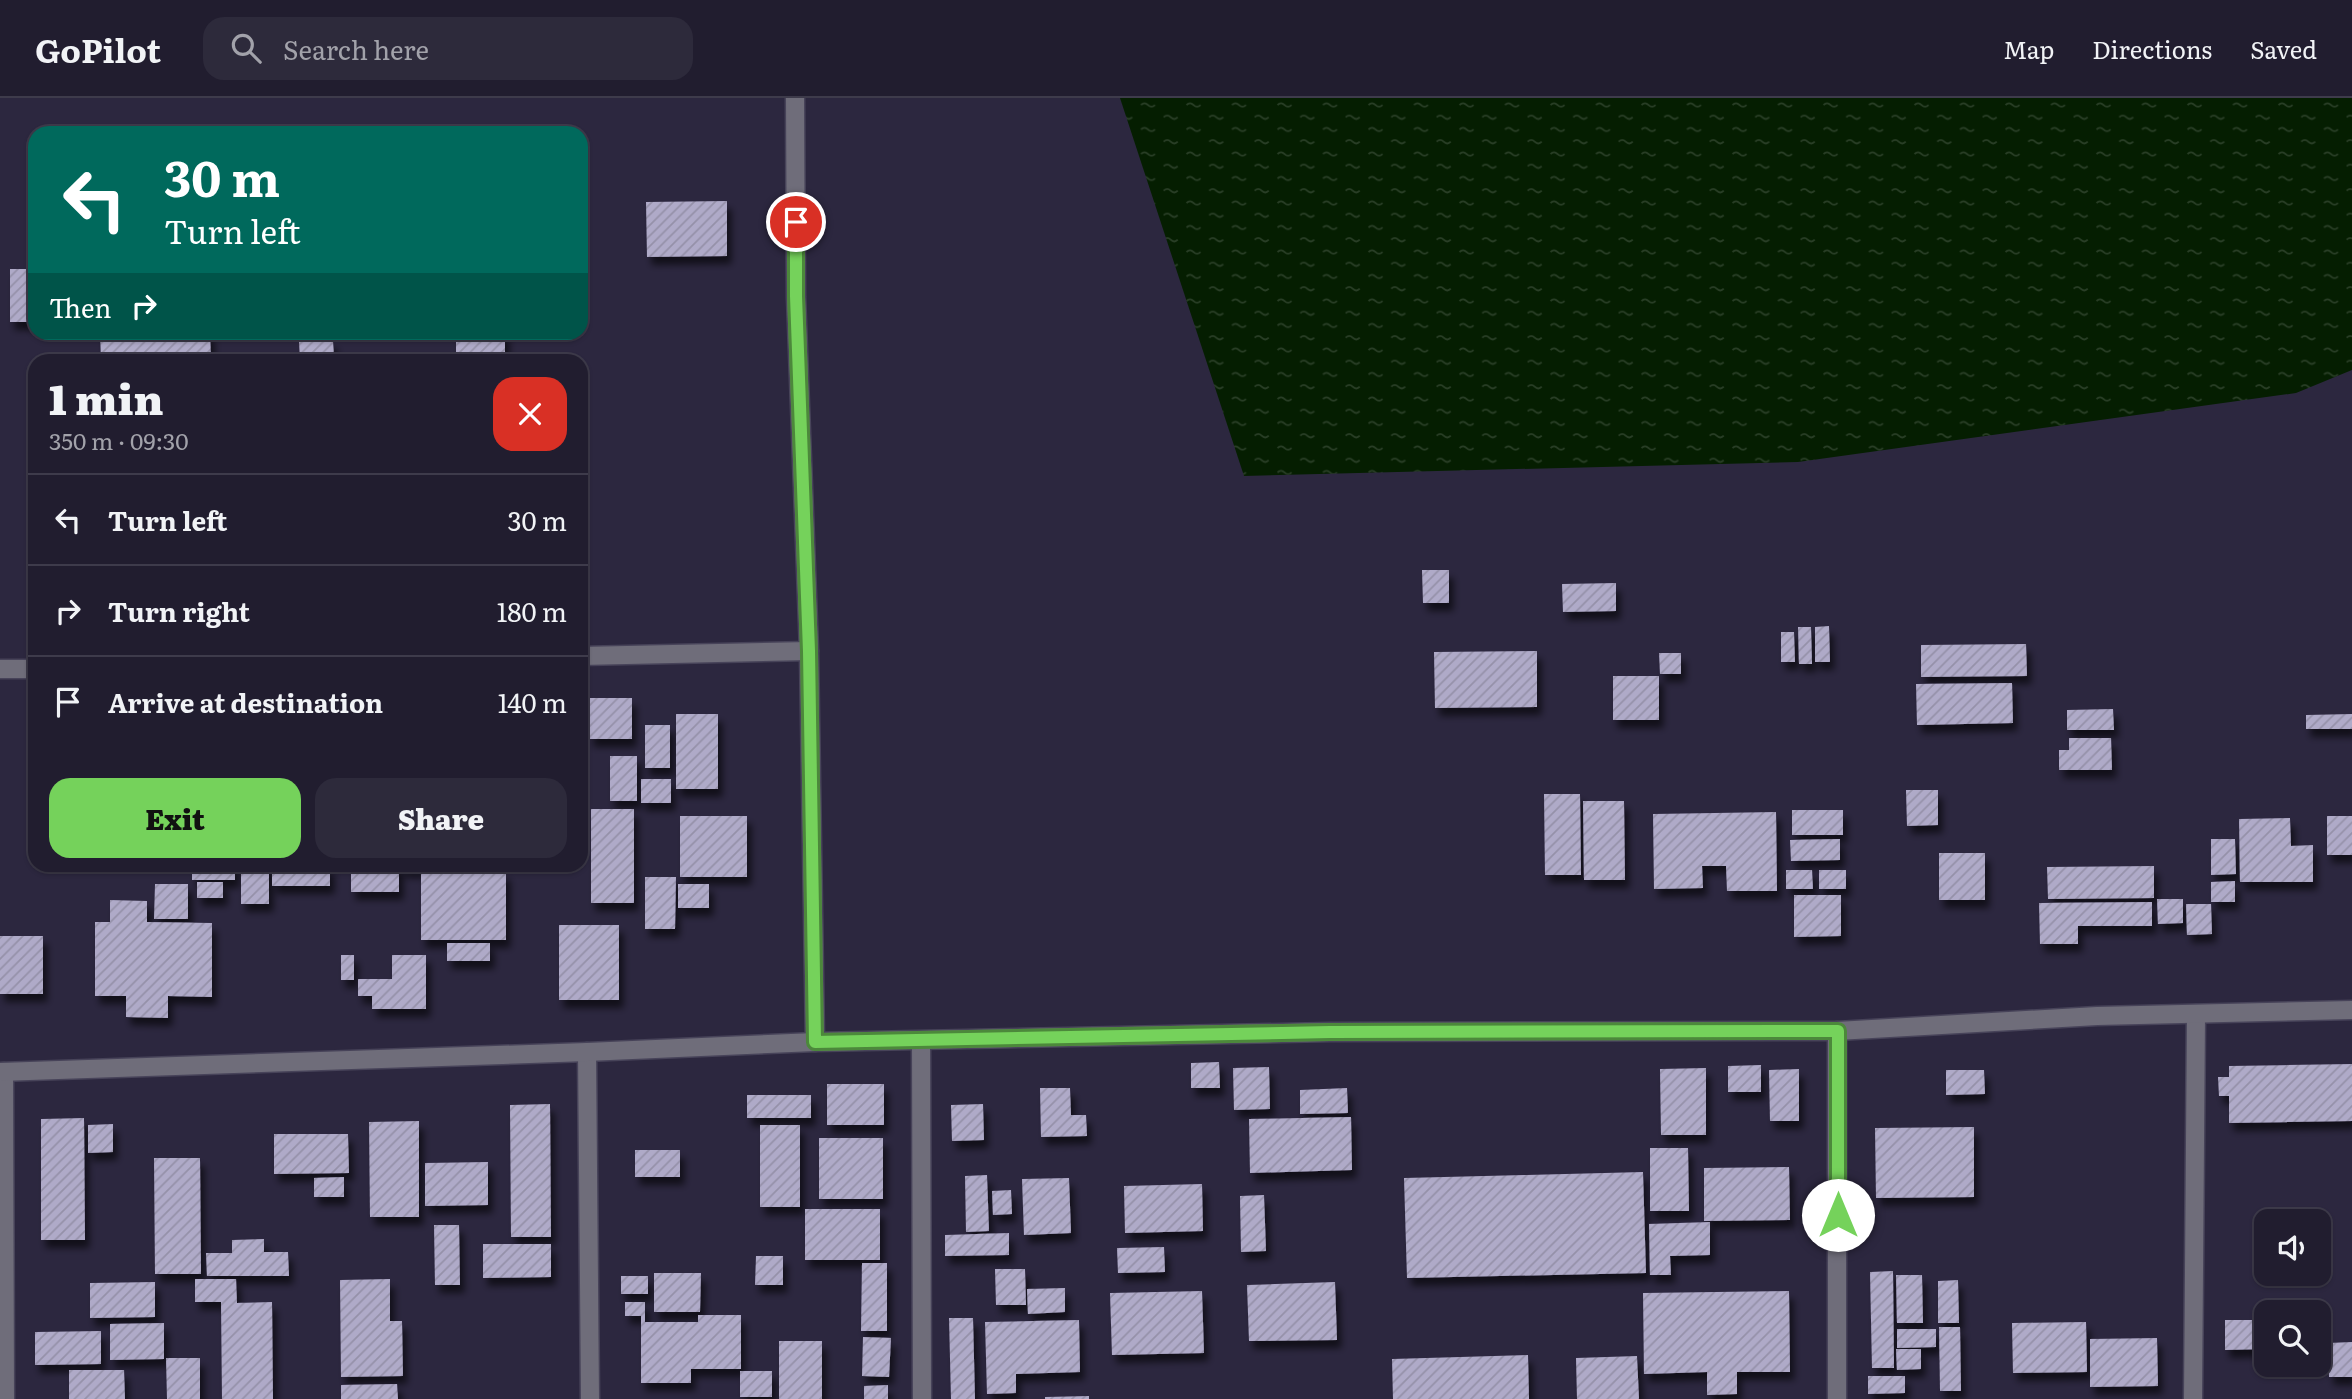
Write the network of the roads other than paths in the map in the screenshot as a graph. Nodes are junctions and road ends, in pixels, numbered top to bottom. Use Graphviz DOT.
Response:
graph roads {
  1 [pos="795,98"];
  2 [pos="809,651"];
  3 [pos="588,656"];
  4 [pos="0,669"];
  5 [pos="28,669"];
  6 [pos="2352,1010"];
  7 [pos="2196,1014"];
  8 [pos="1838,1031"];
  9 [pos="921,1041"];
  10 [pos="815,1042"];
  11 [pos="587,1052"];
  12 [pos="2,1072"];
  13 [pos="5,1399"];
  14 [pos="590,1399"];
  15 [pos="922,1399"];
  16 [pos="1838,1399"];
  17 [pos="2193,1399"];
  1 -- 2 [label="street"];
  2 -- 3 [label="street"];
  2 -- 10 [label="street"];
  4 -- 5 [label="street"];
  6 -- 7 [label="street"];
  7 -- 8 [label="street"];
  7 -- 17 [label="street"];
  8 -- 9 [label="street"];
  8 -- 16 [label="street"];
  9 -- 10 [label="street"];
  9 -- 15 [label="street"];
  10 -- 11 [label="street"];
  11 -- 12 [label="street"];
  11 -- 14 [label="street"];
  12 -- 13 [label="street"];
}
